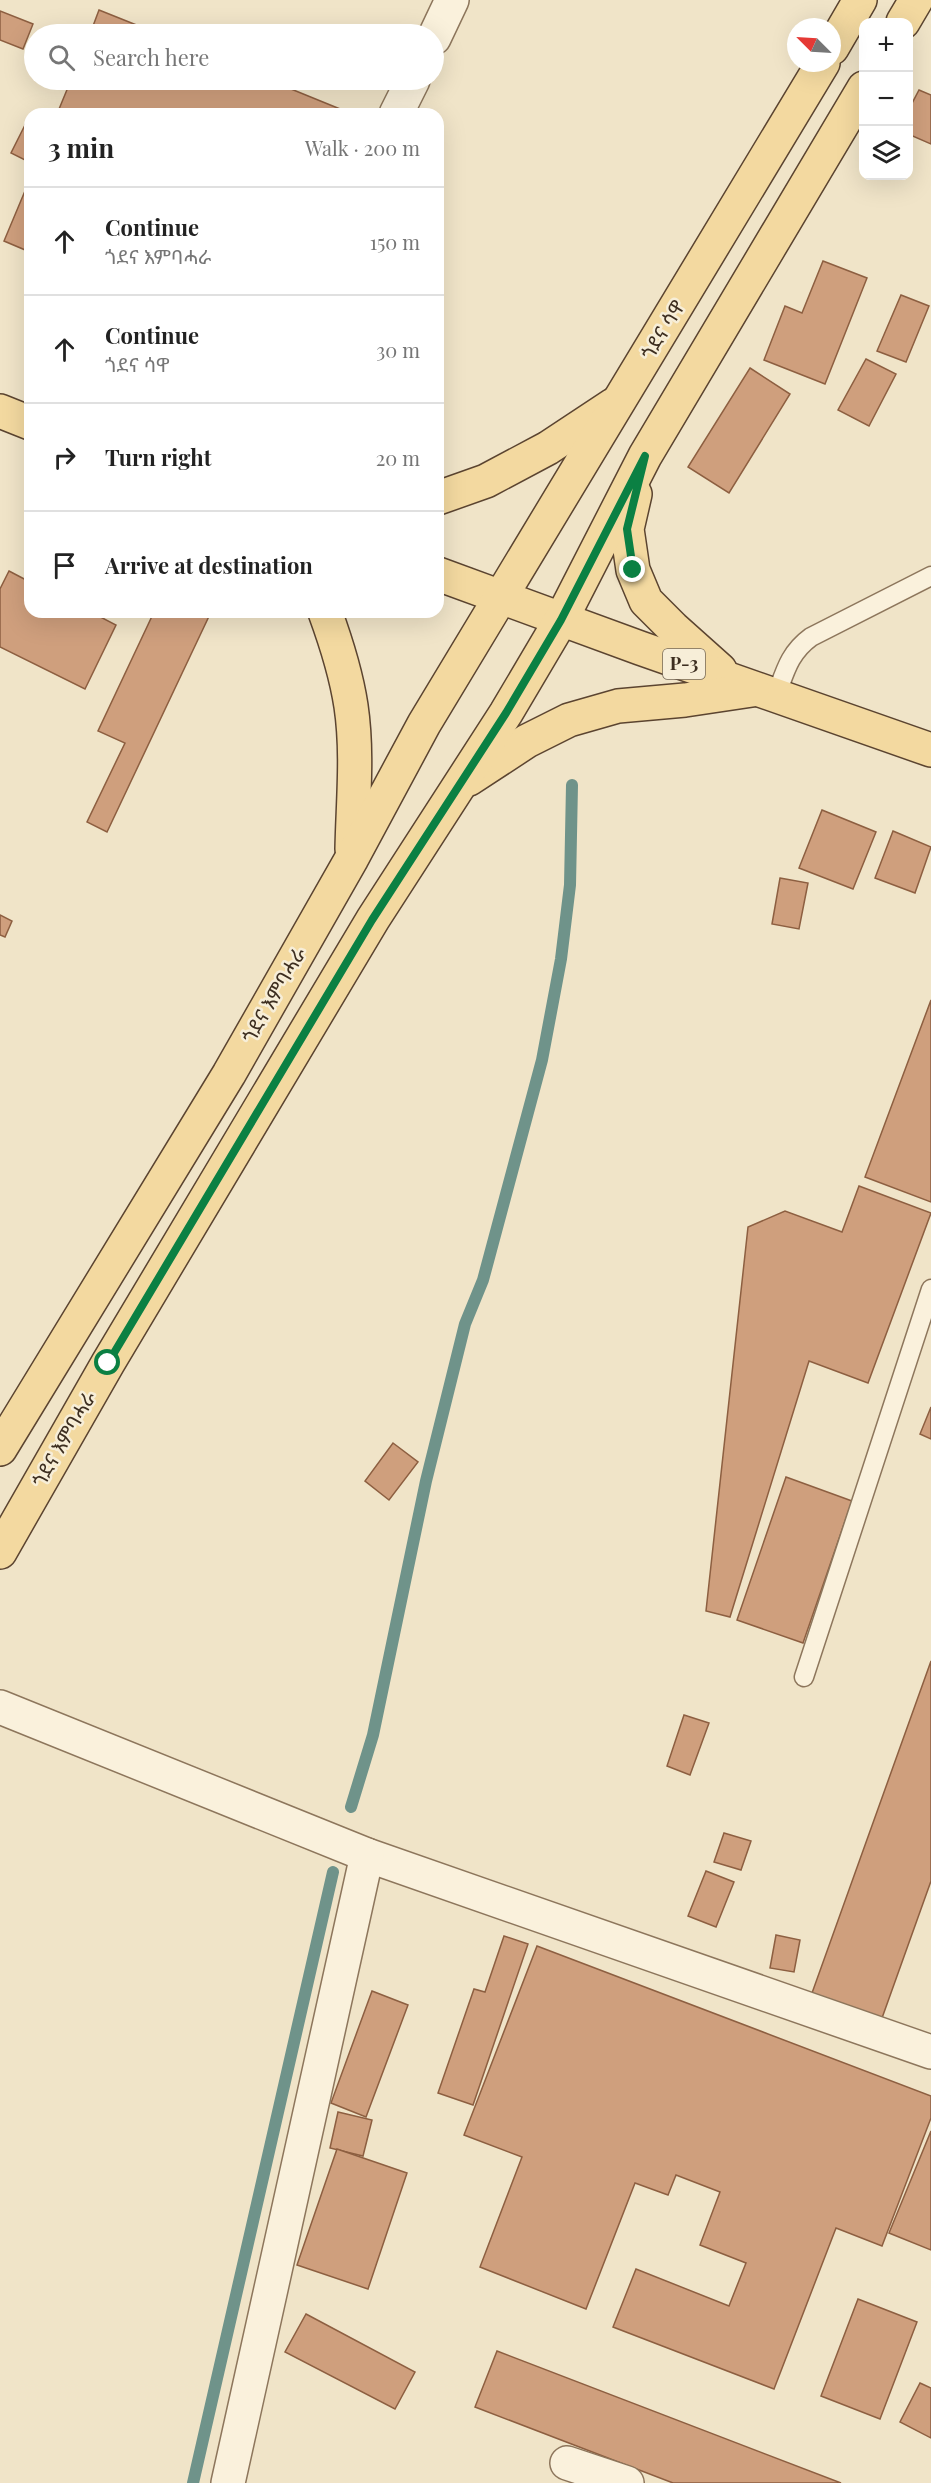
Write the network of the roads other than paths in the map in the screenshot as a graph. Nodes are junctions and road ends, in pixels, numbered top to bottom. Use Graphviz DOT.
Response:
graph roads {
  1 [pos="452,0"];
  2 [pos="860,0"];
  3 [pos="916,0"];
  4 [pos="905,18"];
  5 [pos="441,24"];
  6 [pos="841,33"];
  7 [pos="818,72"];
  8 [pos="408,90"];
  9 [pos="859,96"];
  10 [pos="399,108"];
  11 [pos="620,401"];
  12 [pos="0,411"];
  13 [pos="24,421"];
  14 [pos="645,456"];
  15 [pos="444,496"];
  16 [pos="444,575"];
  17 [pos="931,576"];
  18 [pos="501,597"];
  19 [pos="327,618"];
  20 [pos="561,620"];
  21 [pos="755,689"];
  22 [pos="931,750"];
  23 [pos="457,787"];
  24 [pos="351,858"];
  25 [pos="931,1289"];
  26 [pos="0,1449"];
  27 [pos="0,1552"];
  28 [pos="804,1677"];
  29 [pos="0,1707"];
  30 [pos="367,1855"];
  31 [pos="931,2052"];
  32 [pos="567,2463"];
  33 [pos="228,2483"];
  34 [pos="627,2483"];
  1 -- 5 [label="street"];
  2 -- 6 [label="main road"];
  3 -- 4 [label="main road"];
  7 -- 11 [label="main road, ጎደና ሳዋ"];
  8 -- 10 [label="street"];
  9 -- 14 [label="main road"];
  11 -- 15 [label="main road"];
  11 -- 18 [label="main road, ጎደና ሳዋ"];
  12 -- 13 [label="main road"];
  14 -- 20 [label="main road"];
  14 -- 21 [label="main road"];
  16 -- 18 [label="main road, P-3"];
  17 -- 21 [label="lane"];
  18 -- 20 [label="main road, P-3"];
  18 -- 24 [label="main road, ጎደና እምባሓራ"];
  19 -- 24 [label="main road"];
  20 -- 21 [label="main road, P-3"];
  20 -- 23 [label="main road, ጎደና እምባሓራ"];
  21 -- 22 [label="main road, P-3"];
  21 -- 23 [label="main road"];
  23 -- 27 [label="main road, ጎደና እምባሓራ"];
  24 -- 26 [label="main road, ጎደና እምባሓራ"];
  25 -- 28 [label="lane"];
  29 -- 30 [label="street"];
  30 -- 31 [label="street"];
  30 -- 33 [label="street"];
  32 -- 34 [label="street"];
}
